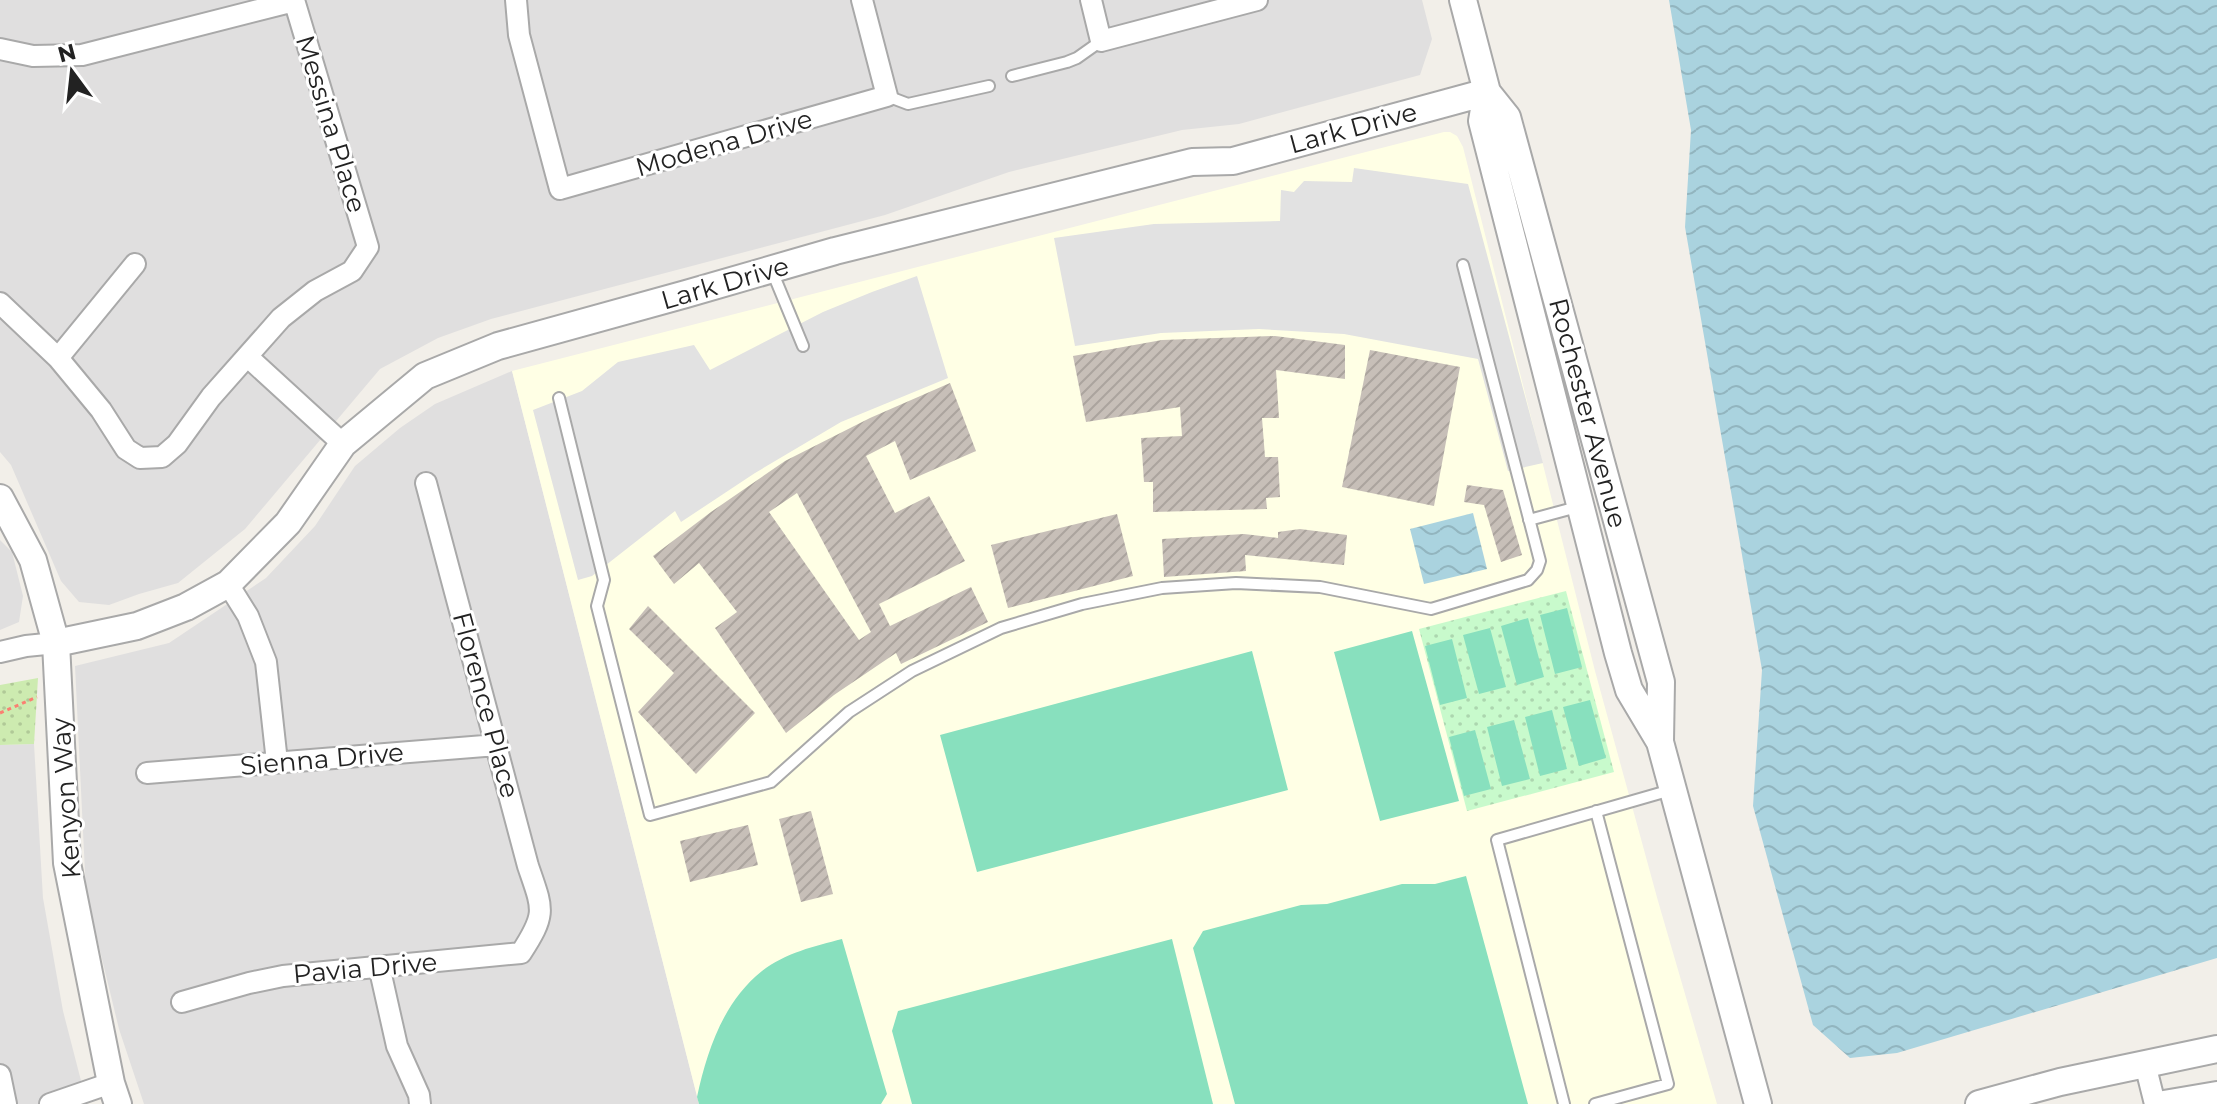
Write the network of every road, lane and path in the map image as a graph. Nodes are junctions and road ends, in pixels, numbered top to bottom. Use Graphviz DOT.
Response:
graph roads {
  1 [pos="516,0"];
  2 [pos="862,0"];
  3 [pos="1091,0"];
  4 [pos="1257,0"];
  5 [pos="1463,0"];
  6 [pos="294,1"];
  7 [pos="1101,41"];
  8 [pos="0,49"];
  9 [pos="1012,76"];
  10 [pos="989,86"];
  11 [pos="1487,92"];
  12 [pos="887,96"];
  13 [pos="135,264"];
  14 [pos="1463,265"];
  15 [pos="771,270"];
  16 [pos="0,303"];
  17 [pos="803,346"];
  18 [pos="248,357"];
  19 [pos="58,358"];
  20 [pos="559,398"];
  21 [pos="343,444"];
  22 [pos="426,483"];
  23 [pos="0,498"];
  24 [pos="1581,506"];
  25 [pos="1529,520"];
  26 [pos="228,584"];
  27 [pos="56,643"];
  28 [pos="0,652"];
  29 [pos="58,693"];
  30 [pos="0,713"];
  31 [pos="1660,742"];
  32 [pos="497,745"];
  33 [pos="277,762"];
  34 [pos="147,773"];
  35 [pos="1673,789"];
  36 [pos="1596,811"];
  37 [pos="538,928"];
  38 [pos="379,966"];
  39 [pos="182,1002"];
  40 [pos="2217,1049"];
  41 [pos="2145,1064"];
  42 [pos="0,1075"];
  43 [pos="114,1094"];
  44 [pos="2217,1095"];
  45 [pos="6,1104"];
  46 [pos="50,1104"];
  47 [pos="420,1104"];
  48 [pos="1564,1104"];
  49 [pos="1595,1104"];
  50 [pos="1758,1104"];
  51 [pos="1979,1104"];
  52 [pos="2155,1104"];
  53 [pos="2164,1104"];
  1 -- 12 [label="street, Modena Drive"];
  2 -- 12 [label="street"];
  3 -- 7 [label="street"];
  4 -- 7 [label="street"];
  5 -- 11 [label="street, Rochester Avenue"];
  6 -- 8 [label="street"];
  6 -- 18 [label="street, Messina Place"];
  7 -- 9 [label="lane"];
  10 -- 12 [label="lane"];
  11 -- 15 [label="street, Lark Drive"];
  11 -- 24 [label="street, Rochester Avenue"];
  11 -- 31 [label="street, Rochester Avenue"];
  13 -- 19 [label="street"];
  14 -- 25 [label="lane"];
  15 -- 17 [label="lane"];
  15 -- 21 [label="street, Lark Drive"];
  16 -- 19 [label="street"];
  18 -- 19 [label="street"];
  18 -- 21 [label="street"];
  20 -- 25 [label="lane"];
  21 -- 26 [label="street, Lark Drive"];
  22 -- 32 [label="street, Florence Place"];
  23 -- 27 [label="street, Kenyon Way"];
  24 -- 25 [label="lane"];
  24 -- 31 [label="street, Rochester Avenue"];
  26 -- 27 [label="street, Lark Drive"];
  26 -- 33 [label="street"];
  27 -- 28 [label="street"];
  27 -- 29 [label="street, Kenyon Way"];
  29 -- 30 [label="path"];
  29 -- 43 [label="street, Kenyon Way"];
  31 -- 35 [label="street, Rochester Avenue"];
  32 -- 33 [label="street, Sienna Drive"];
  32 -- 37 [label="street, Florence Place"];
  33 -- 34 [label="street, Sienna Drive"];
  35 -- 36 [label="lane"];
  35 -- 50 [label="street, Rochester Avenue"];
  36 -- 48 [label="lane"];
  36 -- 49 [label="lane"];
  37 -- 38 [label="street, Pavia Drive"];
  38 -- 39 [label="street, Pavia Drive"];
  38 -- 47 [label="street"];
  40 -- 41 [label="street"];
  41 -- 51 [label="street"];
  41 -- 52 [label="street"];
  42 -- 45 [label="street"];
  43 -- 46 [label="street"];
  44 -- 53 [label="street"];
}
